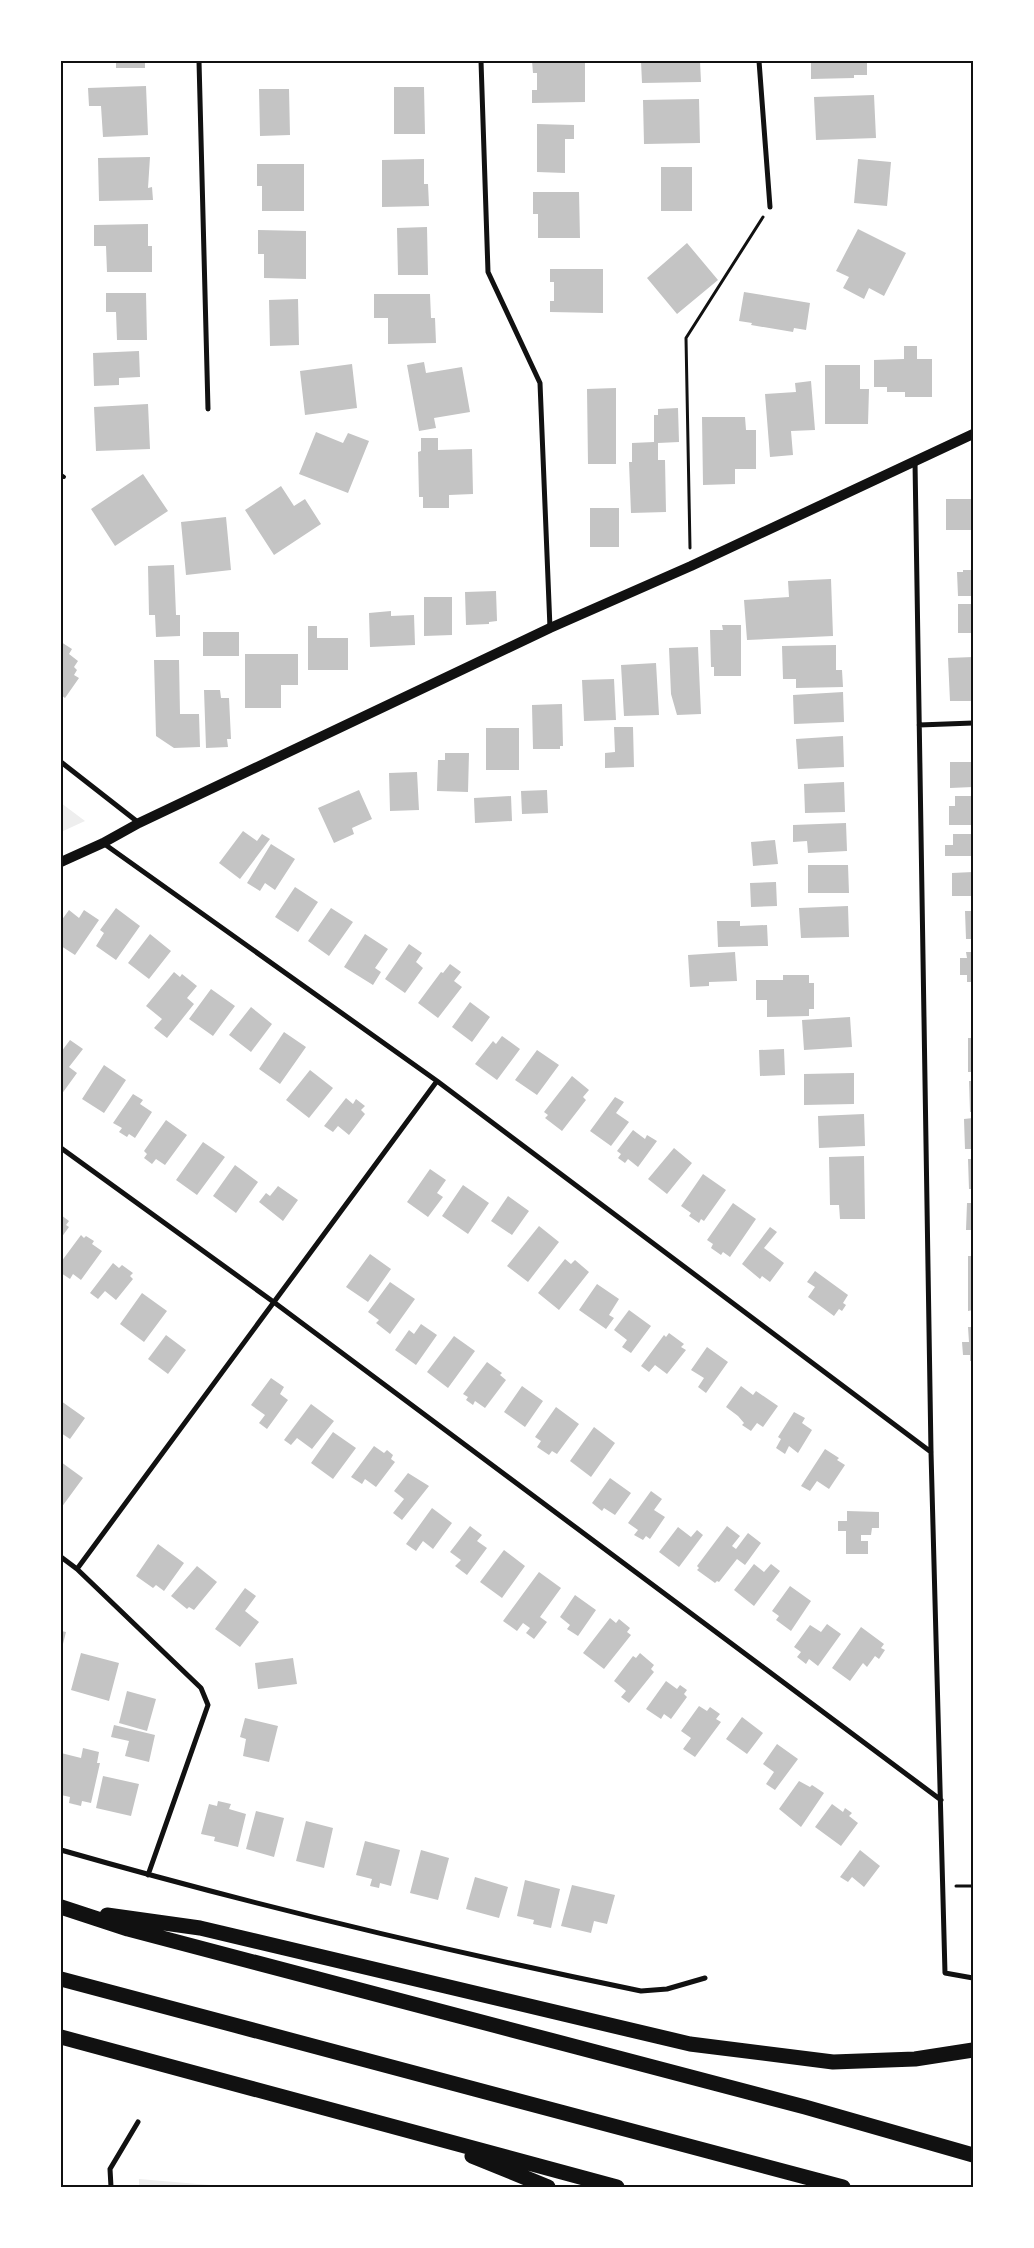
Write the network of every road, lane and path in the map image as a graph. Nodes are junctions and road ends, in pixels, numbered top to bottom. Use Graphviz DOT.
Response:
graph roads {
  1 [pos="200,61"];
  2 [pos="481,61"];
  3 [pos="759,61"];
  4 [pos="770,207"];
  5 [pos="208,409"];
  6 [pos="973,434"];
  7 [pos="914,462"];
  8 [pos="690,566"];
  9 [pos="550,628"];
  10 [pos="973,723"];
  11 [pos="919,725"];
  12 [pos="61,762"];
  13 [pos="139,823"];
  14 [pos="103,843"];
  15 [pos="61,862"];
  16 [pos="436,1081"];
  17 [pos="61,1148"];
  18 [pos="274,1303"];
  19 [pos="932,1452"];
  20 [pos="61,1557"];
  21 [pos="78,1570"];
  22 [pos="941,1800"];
  23 [pos="61,1850"];
  24 [pos="148,1875"];
  25 [pos="61,1907"];
  26 [pos="81,1912"];
  27 [pos="705,1978"];
  28 [pos="973,1978"];
  29 [pos="61,1979"];
  30 [pos="61,2037"];
  31 [pos="973,2050"];
  32 [pos="138,2122"];
  33 [pos="408,2130"];
  34 [pos="973,2155"];
  35 [pos="111,2187"];
  36 [pos="548,2187"];
  37 [pos="616,2187"];
  38 [pos="843,2187"];
  1 -- 5 [label="street"];
  2 -- 9 [label="street"];
  3 -- 4 [label="street"];
  4 -- 8 [label="path"];
  6 -- 7 [label="main road"];
  7 -- 8 [label="main road"];
  7 -- 11 [label="street"];
  8 -- 9 [label="main road"];
  9 -- 13 [label="main road"];
  10 -- 11 [label="street"];
  11 -- 19 [label="street"];
  12 -- 13 [label="street"];
  13 -- 14 [label="main road"];
  14 -- 15 [label="main road"];
  14 -- 16 [label="street"];
  16 -- 18 [label="street"];
  16 -- 19 [label="street"];
  17 -- 18 [label="street"];
  18 -- 21 [label="street"];
  18 -- 22 [label="street"];
  19 -- 22 [label="street"];
  20 -- 21 [label="street"];
  21 -- 24 [label="street"];
  22 -- 28 [label="street"];
  23 -- 24 [label="street"];
  24 -- 27 [label="street"];
  25 -- 26 [label="highway"];
  26 -- 31 [label="highway"];
  26 -- 34 [label="highway"];
  29 -- 38 [label="highway"];
  30 -- 33 [label="highway"];
  32 -- 35 [label="street"];
  33 -- 36 [label="highway"];
  33 -- 37 [label="highway"];
}
